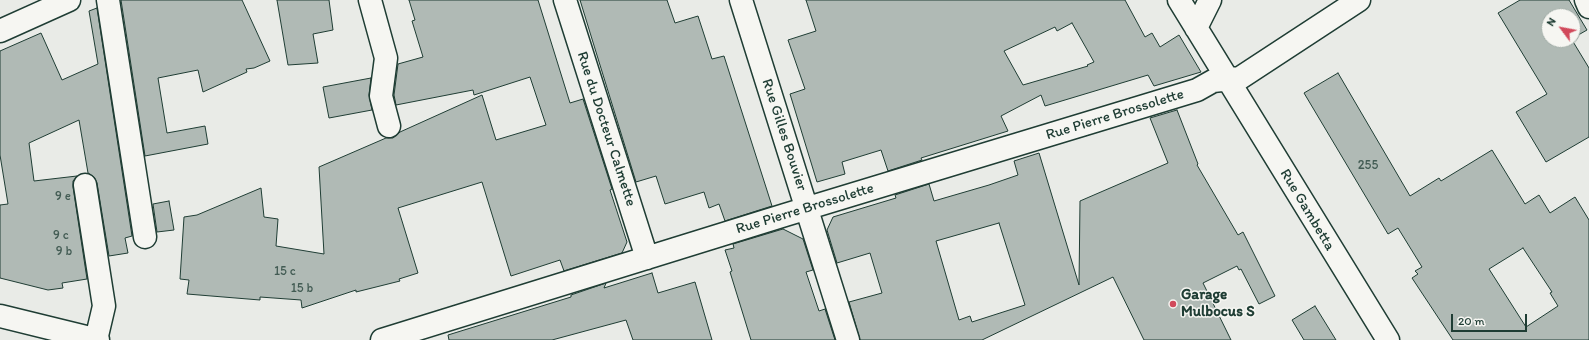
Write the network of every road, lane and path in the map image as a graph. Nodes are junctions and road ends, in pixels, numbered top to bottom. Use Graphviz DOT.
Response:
graph roads {
  1 [pos="69,0"];
  2 [pos="108,0"];
  3 [pos="370,0"];
  4 [pos="565,0"];
  5 [pos="741,0"];
  6 [pos="1179,0"];
  7 [pos="1210,0"];
  8 [pos="1359,0"];
  9 [pos="1586,0"];
  10 [pos="1589,7"];
  11 [pos="1196,28"];
  12 [pos="0,31"];
  13 [pos="1228,79"];
  14 [pos="389,126"];
  15 [pos="85,185"];
  16 [pos="808,208"];
  17 [pos="145,237"];
  18 [pos="647,258"];
  19 [pos="0,316"];
  20 [pos="97,340"];
  21 [pos="382,340"];
  22 [pos="848,340"];
  23 [pos="1388,340"];
  1 -- 12 [label="street"];
  2 -- 17 [label="street"];
  3 -- 14 [label="street"];
  4 -- 18 [label="street, Rue du Docteur Calmette"];
  5 -- 16 [label="street, Rue Gilles Bouvier"];
  6 -- 11 [label="street, Rue Gambetta"];
  7 -- 11 [label="street"];
  8 -- 13 [label="street, Rue Pierre Brossolette"];
  9 -- 10 [label="street"];
  11 -- 13 [label="street, Rue Gambetta"];
  13 -- 16 [label="street, Rue Pierre Brossolette"];
  13 -- 23 [label="street, Rue Gambetta"];
  15 -- 20 [label="street"];
  16 -- 18 [label="street, Rue Pierre Brossolette"];
  16 -- 22 [label="street, Rue Gilles Bouvier"];
  18 -- 21 [label="street, Rue Pierre Brossolette"];
  19 -- 20 [label="street"];
}
